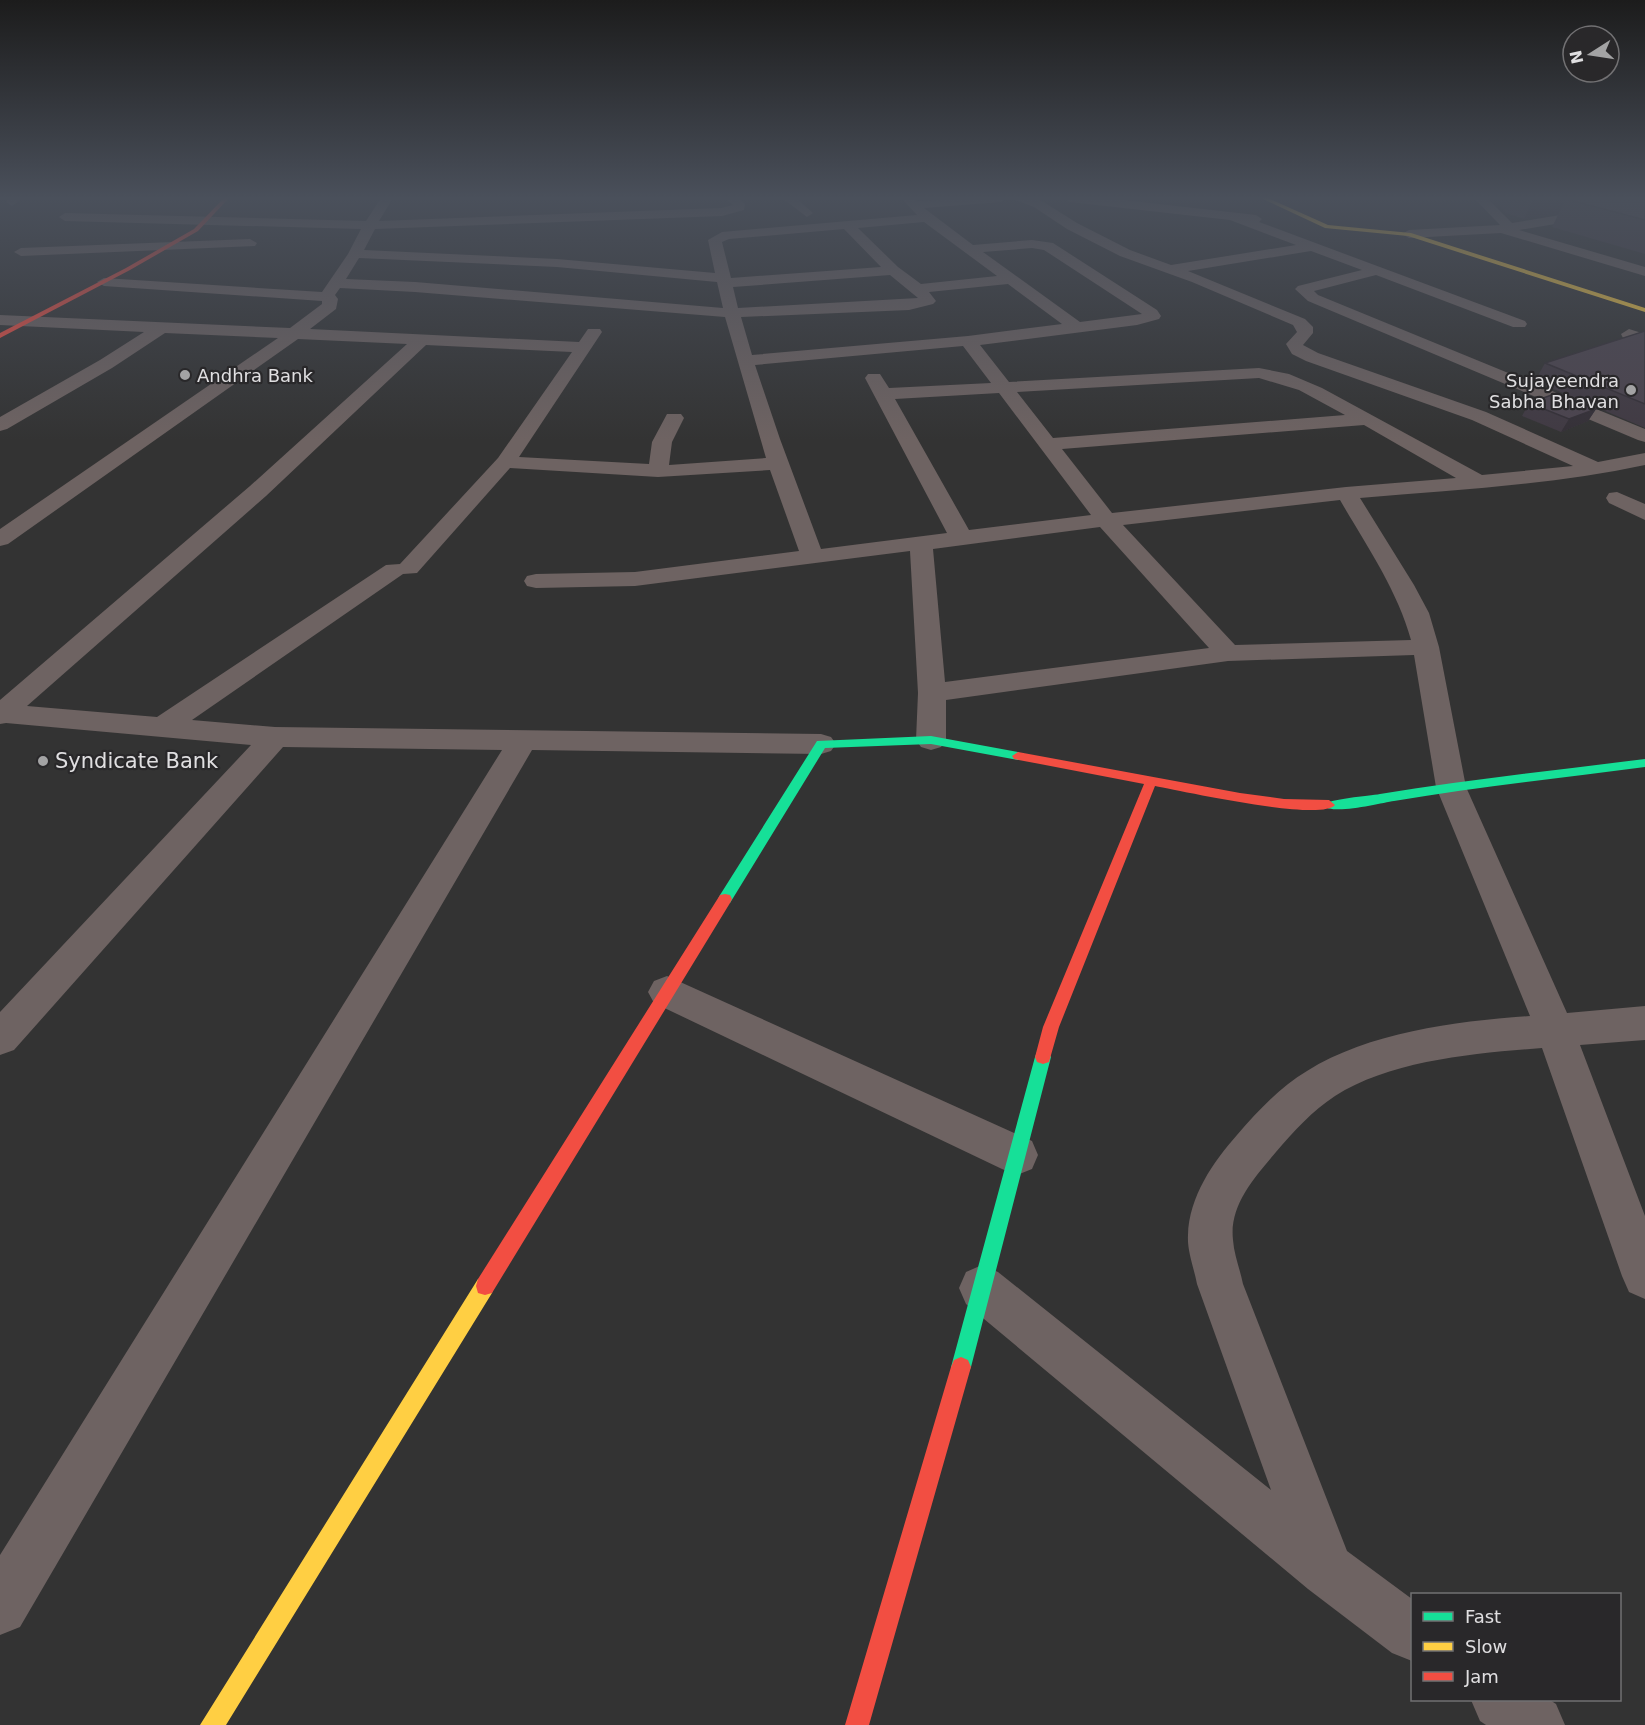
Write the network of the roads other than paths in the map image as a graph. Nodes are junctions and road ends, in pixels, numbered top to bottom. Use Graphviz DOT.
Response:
graph roads {
  1 [pos="110,278"];
  2 [pos="338,278"];
  3 [pos="628,278"];
  4 [pos="704,278"];
  5 [pos="783,278"];
  6 [pos="904,278"];
  7 [pos="1098,278"];
  8 [pos="1195,278"];
  9 [pos="1345,278"];
  10 [pos="1401,278"];
  11 [pos="1547,278"];
  12 [pos="1011,279"];
  13 [pos="724,281"];
  14 [pos="104,282"];
  15 [pos="918,289"];
  16 [pos="331,290"];
  17 [pos="611,305"];
  18 [pos="1645,310"];
  19 [pos="730,313"];
  20 [pos="0,320"];
  21 [pos="28,322"];
  22 [pos="1519,324"];
  23 [pos="164,327"];
  24 [pos="1077,327"];
  25 [pos="294,333"];
  26 [pos="0,336"];
  27 [pos="421,340"];
  28 [pos="968,341"];
  29 [pos="584,347"];
  30 [pos="858,351"];
  31 [pos="746,361"];
  32 [pos="1002,388"];
  33 [pos="883,394"];
  34 [pos="674,418"];
  35 [pos="1368,419"];
  36 [pos="0,425"];
  37 [pos="1645,436"];
  38 [pos="1048,444"];
  39 [pos="1645,459"];
  40 [pos="505,462"];
  41 [pos="777,463"];
  42 [pos="1596,469"];
  43 [pos="658,471"];
  44 [pos="1477,481"];
  45 [pos="1346,493"];
  46 [pos="1617,498"];
  47 [pos="1645,513"];
  48 [pos="1106,519"];
  49 [pos="961,537"];
  50 [pos="0,539"];
  51 [pos="921,542"];
  52 [pos="812,555"];
  53 [pos="536,581"];
  54 [pos="1426,647"];
  55 [pos="1228,653"];
  56 [pos="932,693"];
  57 [pos="0,714"];
  58 [pos="162,728"];
  59 [pos="275,737"];
  60 [pos="523,740"];
  61 [pos="931,740"];
  62 [pos="821,744"];
  63 [pos="1645,763"];
  64 [pos="1151,781"];
  65 [pos="1451,788"];
  66 [pos="667,992"];
  67 [pos="1645,1023"];
  68 [pos="1556,1032"];
  69 [pos="0,1038"];
  70 [pos="1017,1155"];
  71 [pos="1645,1276"];
  72 [pos="982,1288"];
  73 [pos="1327,1570"];
  74 [pos="0,1607"];
  75 [pos="1411,1633"];
  76 [pos="1502,1701"];
  77 [pos="213,1725"];
  78 [pos="857,1725"];
  79 [pos="1535,1725"];
  1 -- 14 [label="street"];
  2 -- 16 [label="street"];
  3 -- 17 [label="street"];
  4 -- 13 [label="street"];
  5 -- 13 [label="street"];
  6 -- 15 [label="street"];
  7 -- 24 [label="street"];
  8 -- 42 [label="street"];
  9 -- 37 [label="street"];
  10 -- 22 [label="street"];
  11 -- 18 [label="street"];
  12 -- 15 [label="street"];
  12 -- 24 [label="street"];
  13 -- 19 [label="street"];
  14 -- 16 [label="street"];
  14 -- 21 [label="street"];
  15 -- 19 [label="street"];
  16 -- 17 [label="street"];
  16 -- 25 [label="street"];
  17 -- 19 [label="street"];
  17 -- 29 [label="street"];
  19 -- 31 [label="street"];
  20 -- 21 [label="street"];
  21 -- 23 [label="street"];
  21 -- 26 [label="street"];
  23 -- 25 [label="street"];
  23 -- 36 [label="street"];
  24 -- 28 [label="street"];
  25 -- 27 [label="street"];
  25 -- 50 [label="street"];
  27 -- 29 [label="street"];
  27 -- 57 [label="street"];
  28 -- 30 [label="street"];
  28 -- 32 [label="street"];
  29 -- 40 [label="street"];
  30 -- 31 [label="street"];
  30 -- 33 [label="street"];
  31 -- 41 [label="street"];
  32 -- 33 [label="street"];
  32 -- 35 [label="street"];
  32 -- 38 [label="street"];
  33 -- 49 [label="street"];
  34 -- 43 [label="street"];
  35 -- 38 [label="street"];
  35 -- 44 [label="street"];
  38 -- 48 [label="street"];
  39 -- 42 [label="street"];
  40 -- 43 [label="street"];
  40 -- 58 [label="street"];
  41 -- 43 [label="street"];
  41 -- 52 [label="street"];
  42 -- 44 [label="street"];
  44 -- 45 [label="street"];
  45 -- 48 [label="street"];
  45 -- 54 [label="street"];
  46 -- 47 [label="street"];
  48 -- 49 [label="street"];
  48 -- 55 [label="street"];
  49 -- 51 [label="street"];
  51 -- 52 [label="street"];
  51 -- 56 [label="street"];
  52 -- 53 [label="street"];
  54 -- 55 [label="street"];
  54 -- 65 [label="street"];
  55 -- 56 [label="street"];
  56 -- 61 [label="street"];
  57 -- 58 [label="street"];
  58 -- 59 [label="street"];
  59 -- 60 [label="street"];
  59 -- 69 [label="street"];
  60 -- 62 [label="street"];
  60 -- 74 [label="street"];
  61 -- 62 [label="street"];
  61 -- 64 [label="street"];
  62 -- 66 [label="street"];
  63 -- 65 [label="street"];
  64 -- 65 [label="street"];
  64 -- 70 [label="street"];
  65 -- 68 [label="street"];
  66 -- 70 [label="street"];
  66 -- 77 [label="street"];
  67 -- 68 [label="street"];
  68 -- 71 [label="street"];
  68 -- 73 [label="street"];
  70 -- 72 [label="street"];
  72 -- 73 [label="street"];
  72 -- 78 [label="street"];
  73 -- 75 [label="street"];
  76 -- 79 [label="street"];
}
